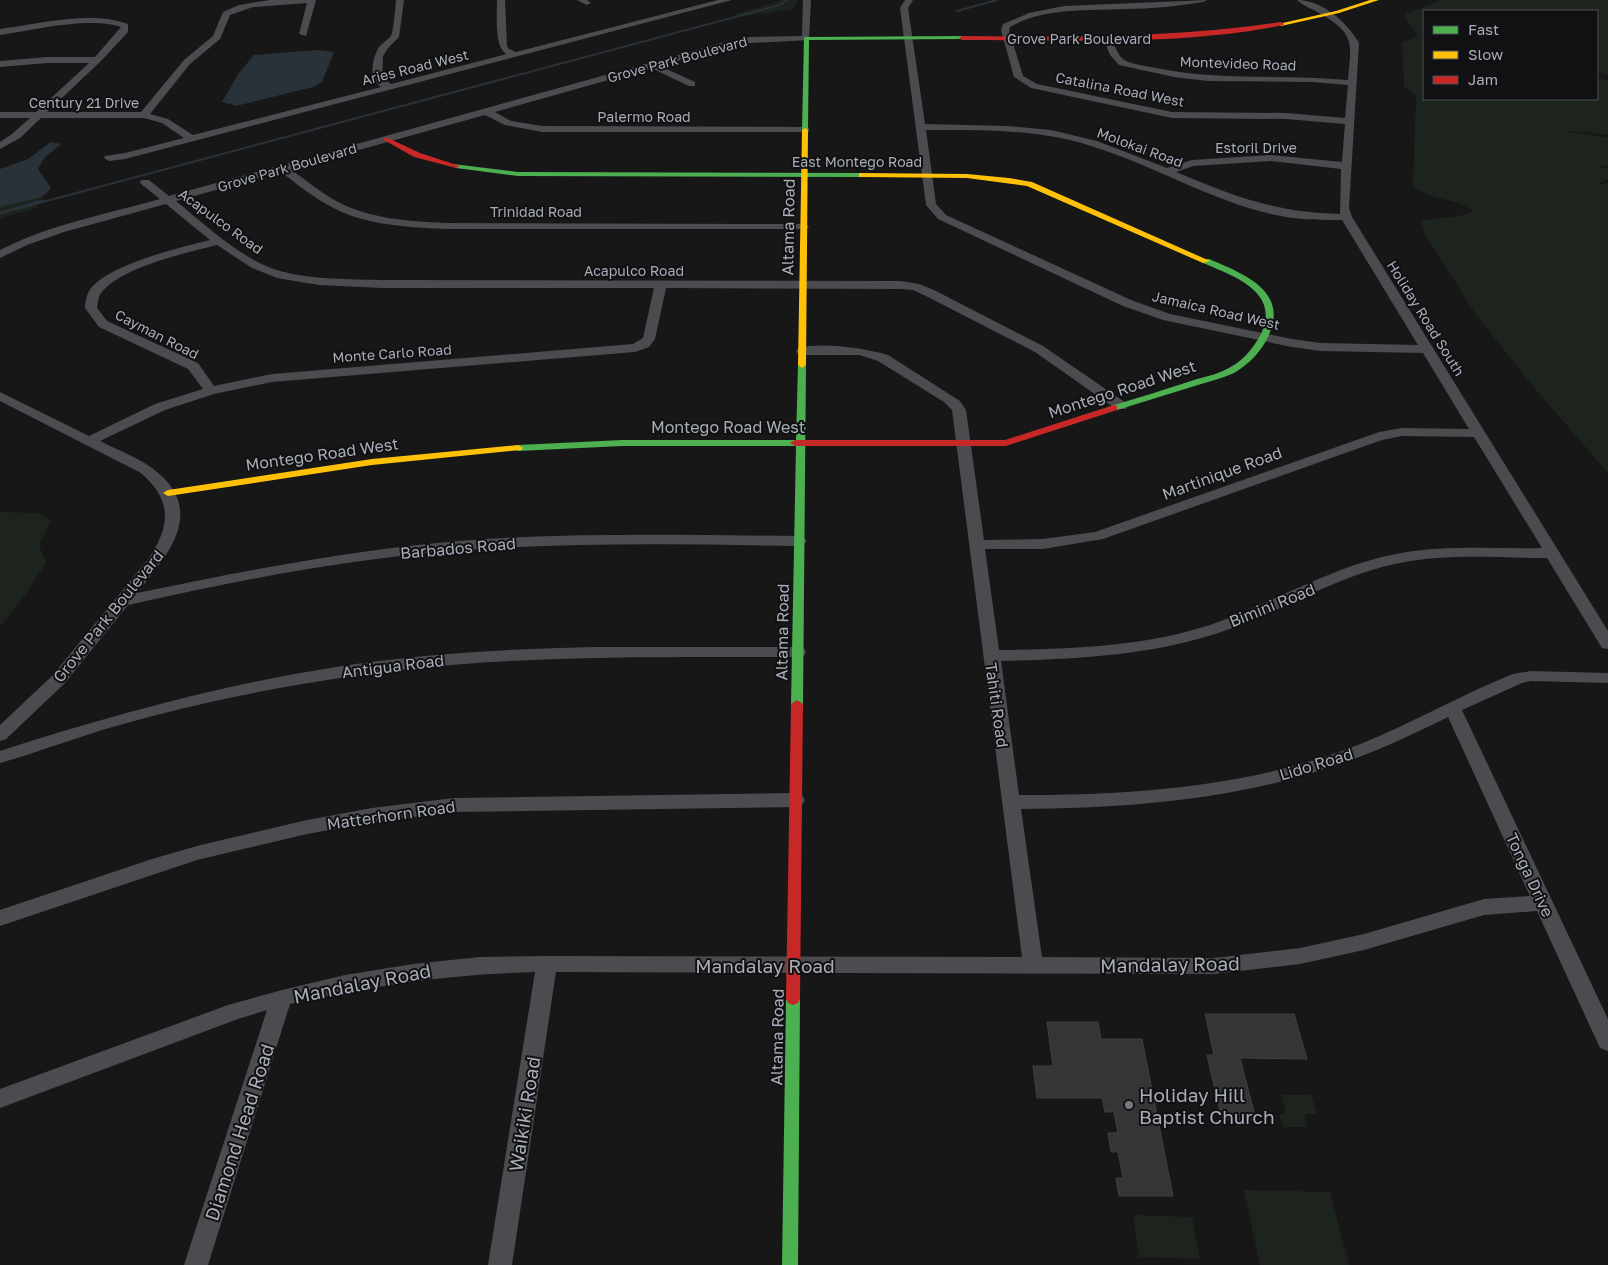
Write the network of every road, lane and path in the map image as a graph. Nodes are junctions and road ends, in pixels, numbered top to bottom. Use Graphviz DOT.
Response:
graph roads {
  1 [pos="0,0"];
  2 [pos="5,0"];
  3 [pos="310,0"];
  4 [pos="400,0"];
  5 [pos="501,0"];
  6 [pos="728,0"];
  7 [pos="807,0"];
  8 [pos="909,0"];
  9 [pos="1203,0"];
  10 [pos="1300,0"];
  11 [pos="1376,0"];
  12 [pos="1327,14"];
  13 [pos="0,32"];
  14 [pos="304,34"];
  15 [pos="806,38"];
  16 [pos="908,38"];
  17 [pos="1007,38"];
  18 [pos="1107,38"];
  19 [pos="516,56"];
  20 [pos="97,60"];
  21 [pos="0,64"];
  22 [pos="651,65"];
  23 [pos="1353,83"];
  24 [pos="692,84"];
  25 [pos="390,88"];
  26 [pos="486,111"];
  27 [pos="0,115"];
  28 [pos="37,115"];
  29 [pos="144,115"];
  30 [pos="1350,121"];
  31 [pos="920,127"];
  32 [pos="805,130"];
  33 [pos="192,139"];
  34 [pos="386,139"];
  35 [pos="0,146"];
  36 [pos="109,158"];
  37 [pos="1347,166"];
  38 [pos="282,168"];
  39 [pos="1168,172"];
  40 [pos="805,176"];
  41 [pos="927,176"];
  42 [pos="145,182"];
  43 [pos="167,200"];
  44 [pos="1346,217"];
  45 [pos="804,227"];
  46 [pos="219,241"];
  47 [pos="0,255"];
  48 [pos="661,285"];
  49 [pos="803,285"];
  50 [pos="1264,337"];
  51 [pos="1428,349"];
  52 [pos="802,351"];
  53 [pos="211,391"];
  54 [pos="0,396"];
  55 [pos="1121,406"];
  56 [pos="1479,433"];
  57 [pos="90,441"];
  58 [pos="800,444"];
  59 [pos="963,444"];
  60 [pos="168,493"];
  61 [pos="799,541"];
  62 [pos="976,545"];
  63 [pos="1552,553"];
  64 [pos="122,601"];
  65 [pos="1608,644"];
  66 [pos="798,652"];
  67 [pos="991,656"];
  68 [pos="1608,678"];
  69 [pos="1452,708"];
  70 [pos="0,735"];
  71 [pos="0,757"];
  72 [pos="796,800"];
  73 [pos="1010,802"];
  74 [pos="1544,903"];
  75 [pos="0,918"];
  76 [pos="547,964"];
  77 [pos="794,965"];
  78 [pos="1033,966"];
  79 [pos="282,998"];
  80 [pos="1608,1042"];
  81 [pos="0,1099"];
  82 [pos="196,1265"];
  83 [pos="500,1265"];
  84 [pos="790,1265"];
  1 -- 2 [label="street"];
  3 -- 14 [label="street"];
  3 -- 29 [label="street"];
  4 -- 25 [label="street"];
  5 -- 19 [label="street"];
  6 -- 19 [label="street, Aries Road West"];
  7 -- 15 [label="street, Altama Road"];
  8 -- 16 [label="street, Jamaica Road West"];
  9 -- 17 [label="street"];
  10 -- 12 [label="street, Holiday Road South"];
  11 -- 12 [label="street, Grove Park Boulevard"];
  12 -- 18 [label="street, Grove Park Boulevard"];
  12 -- 23 [label="street, Holiday Road South"];
  13 -- 20 [label="street"];
  15 -- 16 [label="street, Grove Park Boulevard"];
  15 -- 22 [label="street, Grove Park Boulevard"];
  15 -- 32 [label="street, Altama Road"];
  16 -- 17 [label="street, Grove Park Boulevard"];
  16 -- 31 [label="street, Jamaica Road West"];
  17 -- 18 [label="street, Grove Park Boulevard"];
  17 -- 30 [label="street, Catalina Road West"];
  18 -- 23 [label="street, Montevideo Road"];
  19 -- 25 [label="street, Aries Road West"];
  20 -- 21 [label="street"];
  20 -- 28 [label="street"];
  22 -- 24 [label="street"];
  22 -- 26 [label="street, Grove Park Boulevard"];
  23 -- 30 [label="street, Holiday Road South"];
  25 -- 33 [label="street, Aries Road West"];
  26 -- 32 [label="street, Palermo Road"];
  26 -- 34 [label="street, Grove Park Boulevard"];
  27 -- 28 [label="street, Century 21 Drive"];
  28 -- 29 [label="street, Century 21 Drive"];
  28 -- 35 [label="street"];
  29 -- 33 [label="street, Century 21 Drive"];
  30 -- 37 [label="street, Holiday Road South"];
  31 -- 39 [label="street, Molokai Road"];
  31 -- 41 [label="street, Jamaica Road West"];
  32 -- 40 [label="street, Altama Road"];
  33 -- 36 [label="street, Aries Road West"];
  34 -- 38 [label="street, Grove Park Boulevard"];
  34 -- 40 [label="street, East Montego Road"];
  37 -- 39 [label="street, Estoril Drive"];
  37 -- 44 [label="street, Holiday Road South"];
  38 -- 43 [label="street, Grove Park Boulevard"];
  38 -- 45 [label="street, Trinidad Road"];
  39 -- 44 [label="street, Molokai Road"];
  40 -- 41 [label="street, East Montego Road"];
  40 -- 45 [label="street, Altama Road"];
  41 -- 50 [label="street, Jamaica Road West"];
  41 -- 50 [label="street, East Montego Road"];
  42 -- 43 [label="street, Acapulco Road"];
  43 -- 46 [label="street, Acapulco Road"];
  43 -- 47 [label="street, Grove Park Boulevard"];
  44 -- 51 [label="street, Holiday Road South"];
  45 -- 49 [label="street, Altama Road"];
  46 -- 48 [label="street, Acapulco Road"];
  46 -- 53 [label="street, Cayman Road"];
  48 -- 49 [label="street, Acapulco Road"];
  48 -- 53 [label="street, Monte Carlo Road"];
  49 -- 52 [label="street, Altama Road"];
  49 -- 55 [label="street, Acapulco Road"];
  50 -- 51 [label="street, Jamaica Road West"];
  50 -- 55 [label="street, Montego Road West"];
  51 -- 56 [label="street, Holiday Road South"];
  52 -- 58 [label="street, Altama Road"];
  52 -- 59 [label="street, Tahiti Road"];
  53 -- 57 [label="street, Monte Carlo Road"];
  54 -- 57 [label="street"];
  55 -- 59 [label="street, Montego Road West"];
  56 -- 62 [label="street, Martinique Road"];
  56 -- 63 [label="street, Holiday Road South"];
  57 -- 60 [label="street"];
  58 -- 59 [label="street, Montego Road West"];
  58 -- 60 [label="street, Montego Road West"];
  58 -- 61 [label="street, Altama Road"];
  59 -- 62 [label="street, Tahiti Road"];
  60 -- 64 [label="street, Grove Park Boulevard"];
  61 -- 64 [label="street, Barbados Road"];
  61 -- 66 [label="street, Altama Road"];
  62 -- 67 [label="street, Tahiti Road"];
  63 -- 65 [label="street, Holiday Road South"];
  63 -- 67 [label="street, Bimini Road"];
  64 -- 70 [label="street, Grove Park Boulevard"];
  66 -- 71 [label="street, Antigua Road"];
  66 -- 72 [label="street, Altama Road"];
  67 -- 73 [label="street, Tahiti Road"];
  68 -- 69 [label="street, Lido Road"];
  69 -- 73 [label="street, Lido Road"];
  69 -- 74 [label="street, Tonga Drive"];
  72 -- 75 [label="street, Matterhorn Road"];
  72 -- 77 [label="street, Altama Road"];
  73 -- 78 [label="street, Tahiti Road"];
  74 -- 78 [label="street, Mandalay Road"];
  74 -- 80 [label="street, Tonga Drive"];
  76 -- 77 [label="street, Mandalay Road"];
  76 -- 79 [label="street, Mandalay Road"];
  76 -- 83 [label="street, Waikiki Road"];
  77 -- 78 [label="street, Mandalay Road"];
  77 -- 84 [label="street, Altama Road"];
  79 -- 81 [label="street, Mandalay Road"];
  79 -- 82 [label="street, Diamond Head Road"];
}
